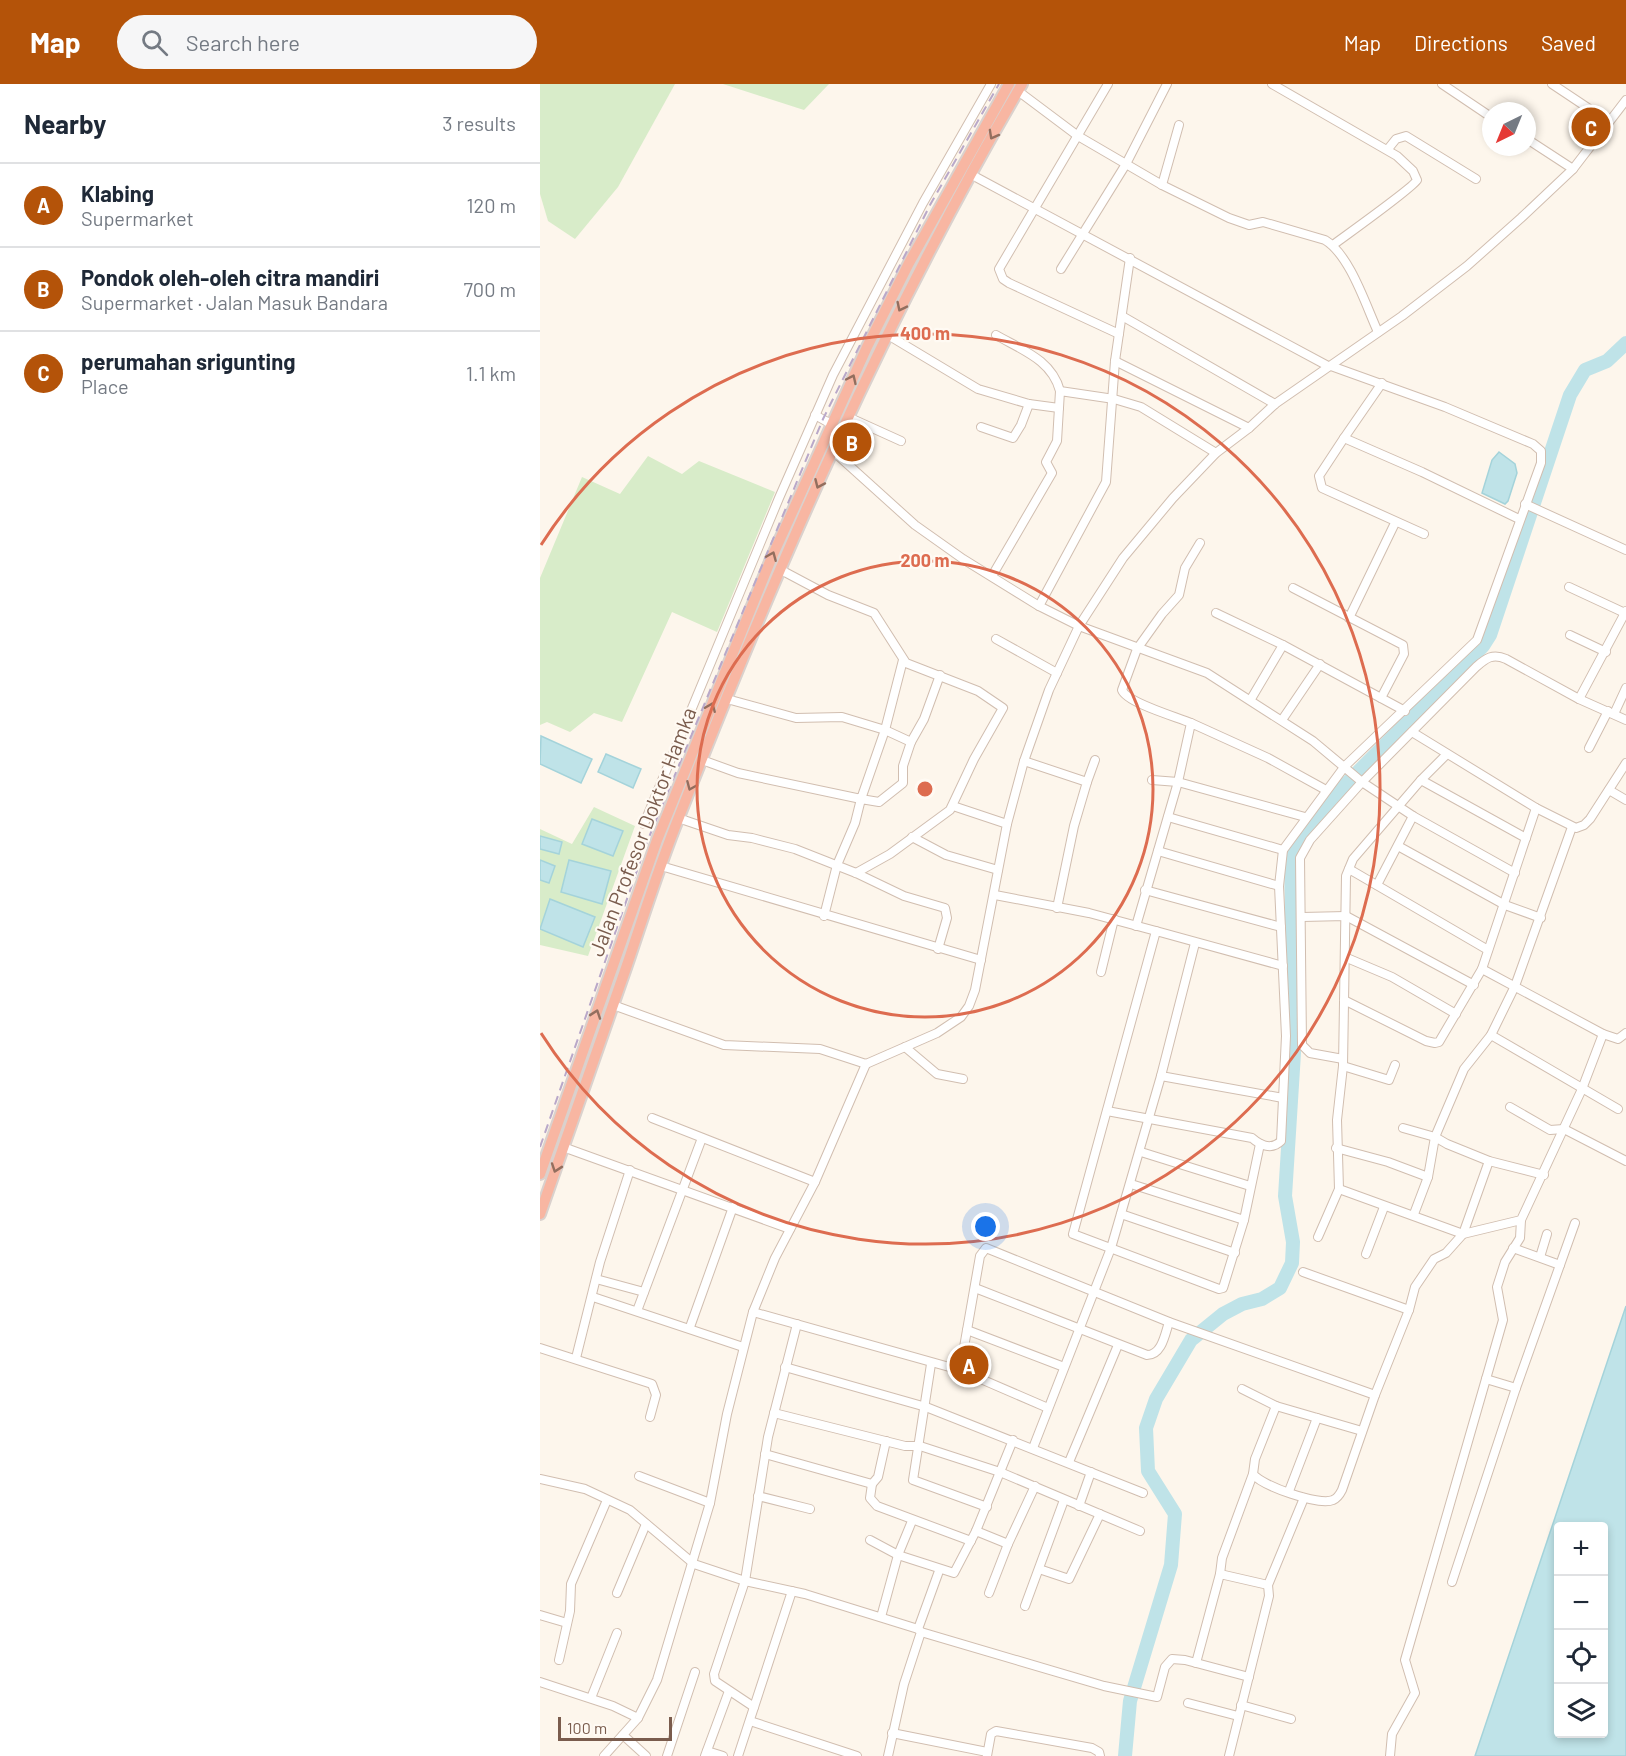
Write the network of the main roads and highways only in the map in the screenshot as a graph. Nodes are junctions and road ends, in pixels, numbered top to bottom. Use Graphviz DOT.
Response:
graph roads {
  1 [pos="1016,86"];
  2 [pos="942,215"];
  3 [pos="750,610"];
  4 [pos="761,615"];
  5 [pos="630,918"];
  6 [pos="642,922"];
  7 [pos="577,1069"];
  8 [pos="589,1073"];
  9 [pos="540,1174"];
  10 [pos="540,1214"];
  1 -- 2 [label="highway"];
  1 -- 2 [label="highway, one-way"];
  3 -- 2 [label="highway, Jalan Profesor Doktor Hamka, one-way"];
  2 -- 4 [label="highway, Jalan Profesor Doktor Hamka, one-way"];
  3 -- 4 [label="highway"];
  5 -- 3 [label="highway, Jalan Profesor Doktor Hamka, one-way"];
  4 -- 6 [label="highway, Jalan Profesor Doktor Hamka, one-way"];
  5 -- 6 [label="highway"];
  7 -- 5 [label="highway, Jalan Profesor Doktor Hamka, one-way"];
  6 -- 8 [label="highway, Jalan Profesor Doktor Hamka"];
  7 -- 8 [label="highway"];
  7 -- 9 [label="highway, Jalan Profesor Doktor Hamka"];
  8 -- 10 [label="highway, Jalan Profesor Doktor Hamka, one-way"];
}
